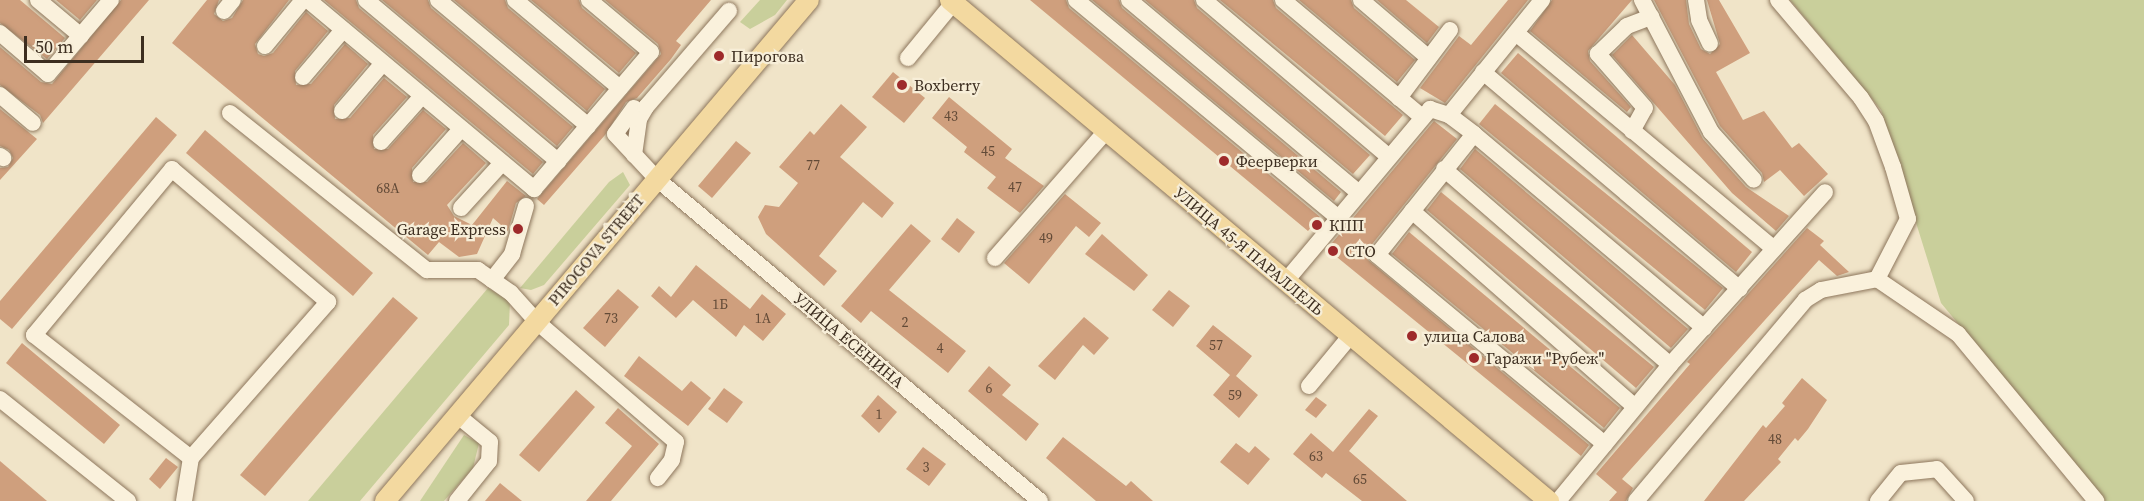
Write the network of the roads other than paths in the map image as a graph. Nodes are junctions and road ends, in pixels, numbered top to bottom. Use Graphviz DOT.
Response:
graph roads {
  1 [pos="38,0"];
  2 [pos="111,0"];
  3 [pos="303,0"];
  4 [pos="308,0"];
  5 [pos="366,0"];
  6 [pos="438,0"];
  7 [pos="515,0"];
  8 [pos="589,0"];
  9 [pos="809,0"];
  10 [pos="1076,0"];
  11 [pos="1129,0"];
  12 [pos="1204,0"];
  13 [pos="1283,0"];
  14 [pos="1361,0"];
  15 [pos="1542,0"];
  16 [pos="1642,0"];
  17 [pos="1696,0"];
  18 [pos="1778,0"];
  19 [pos="951,2"];
  20 [pos="729,11"];
  21 [pos="1651,17"];
  22 [pos="343,30"];
  23 [pos="1450,30"];
  24 [pos="0,33"];
  25 [pos="1515,33"];
  26 [pos="81,36"];
  27 [pos="1710,44"];
  28 [pos="265,46"];
  29 [pos="908,58"];
  30 [pos="1428,58"];
  31 [pos="383,63"];
  32 [pos="1483,72"];
  33 [pos="303,77"];
  34 [pos="620,88"];
  35 [pos="0,95"];
  36 [pos="422,96"];
  37 [pos="1399,98"];
  38 [pos="634,108"];
  39 [pos="342,111"];
  40 [pos="230,113"];
  41 [pos="1449,115"];
  42 [pos="1422,117"];
  43 [pos="33,123"];
  44 [pos="588,126"];
  45 [pos="461,129"];
  46 [pos="1106,131"];
  47 [pos="1632,131"];
  48 [pos="1474,134"];
  49 [pos="381,142"];
  50 [pos="634,155"];
  51 [pos="1388,156"];
  52 [pos="558,161"];
  53 [pos="502,163"];
  54 [pos="1444,169"];
  55 [pos="420,175"];
  56 [pos="657,179"];
  57 [pos="1754,180"];
  58 [pos="1358,192"];
  59 [pos="1825,192"];
  60 [pos="526,206"];
  61 [pos="461,208"];
  62 [pos="1412,211"];
  63 [pos="1337,217"];
  64 [pos="1774,249"];
  65 [pos="995,258"];
  66 [pos="492,279"];
  67 [pos="1877,279"];
  68 [pos="1285,282"];
  69 [pos="1740,289"];
  70 [pos="536,321"];
  71 [pos="1704,328"];
  72 [pos="1351,335"];
  73 [pos="1670,365"];
  74 [pos="1309,386"];
  75 [pos="0,399"];
  76 [pos="1635,407"];
  77 [pos="457,415"];
  78 [pos="1605,444"];
  79 [pos="191,458"];
  80 [pos="658,478"];
  81 [pos="128,501"];
  82 [pos="183,501"];
  83 [pos="385,501"];
  84 [pos="457,501"];
  85 [pos="1040,501"];
  86 [pos="1550,501"];
  87 [pos="1558,501"];
  88 [pos="1636,501"];
  89 [pos="1878,501"];
  90 [pos="1966,501"];
  91 [pos="2096,501"];
  1 -- 26 [label="street"];
  2 -- 26 [label="street"];
  3 -- 28 [label="street"];
  4 -- 22 [label="street"];
  5 -- 52 [label="street"];
  6 -- 44 [label="street"];
  7 -- 34 [label="street"];
  8 -- 34 [label="street"];
  9 -- 56 [label="main road, PIROGOVA STREET"];
  10 -- 63 [label="street"];
  11 -- 58 [label="street"];
  12 -- 51 [label="street"];
  13 -- 37 [label="street"];
  14 -- 30 [label="street"];
  15 -- 25 [label="street"];
  16 -- 21 [label="street"];
  17 -- 27 [label="street"];
  18 -- 67 [label="street"];
  19 -- 29 [label="street"];
  19 -- 46 [label="main road, УЛИЦА 45-Я ПАРАЛЛЕЛЬ"];
  20 -- 50 [label="street"];
  21 -- 47 [label="street"];
  21 -- 57 [label="street"];
  22 -- 31 [label="street"];
  22 -- 33 [label="street"];
  23 -- 30 [label="street"];
  24 -- 26 [label="street"];
  25 -- 32 [label="street"];
  25 -- 47 [label="street"];
  30 -- 37 [label="street"];
  31 -- 36 [label="street"];
  31 -- 39 [label="street"];
  32 -- 41 [label="street"];
  32 -- 69 [label="street"];
  34 -- 44 [label="street"];
  35 -- 43 [label="street"];
  36 -- 45 [label="street"];
  36 -- 49 [label="street"];
  37 -- 42 [label="street"];
  38 -- 50 [label="street, УЛИЦА ЕСЕНИНА"];
  40 -- 66 [label="street"];
  41 -- 42 [label="street"];
  41 -- 48 [label="street"];
  42 -- 51 [label="street"];
  44 -- 52 [label="street"];
  45 -- 53 [label="street"];
  45 -- 55 [label="street"];
  46 -- 65 [label="street"];
  46 -- 68 [label="main road, УЛИЦА 45-Я ПАРАЛЛЕЛЬ"];
  47 -- 64 [label="street"];
  48 -- 54 [label="street"];
  48 -- 71 [label="street"];
  50 -- 56 [label="street, УЛИЦА ЕСЕНИНА"];
  51 -- 58 [label="street"];
  52 -- 53 [label="street"];
  53 -- 61 [label="street"];
  54 -- 62 [label="street"];
  54 -- 73 [label="street"];
  56 -- 70 [label="main road, PIROGOVA STREET"];
  56 -- 85 [label="street, УЛИЦА ЕСЕНИНА"];
  58 -- 63 [label="street"];
  59 -- 64 [label="street"];
  60 -- 66 [label="street"];
  62 -- 76 [label="street"];
  62 -- 78 [label="street"];
  63 -- 68 [label="street"];
  64 -- 69 [label="street"];
  66 -- 70 [label="street"];
  67 -- 88 [label="street"];
  67 -- 91 [label="street"];
  68 -- 72 [label="main road, УЛИЦА 45-Я ПАРАЛЛЕЛЬ"];
  69 -- 71 [label="street"];
  70 -- 77 [label="main road, PIROGOVA STREET"];
  70 -- 80 [label="street"];
  71 -- 73 [label="street"];
  72 -- 74 [label="street"];
  72 -- 86 [label="main road, УЛИЦА 45-Я ПАРАЛЛЕЛЬ"];
  73 -- 76 [label="street"];
  75 -- 81 [label="street"];
  76 -- 78 [label="street"];
  77 -- 83 [label="main road, PIROGOVA STREET"];
  77 -- 84 [label="street"];
  78 -- 87 [label="street"];
  79 -- 79 [label="street"];
  79 -- 82 [label="street"];
  89 -- 90 [label="street"];
}
